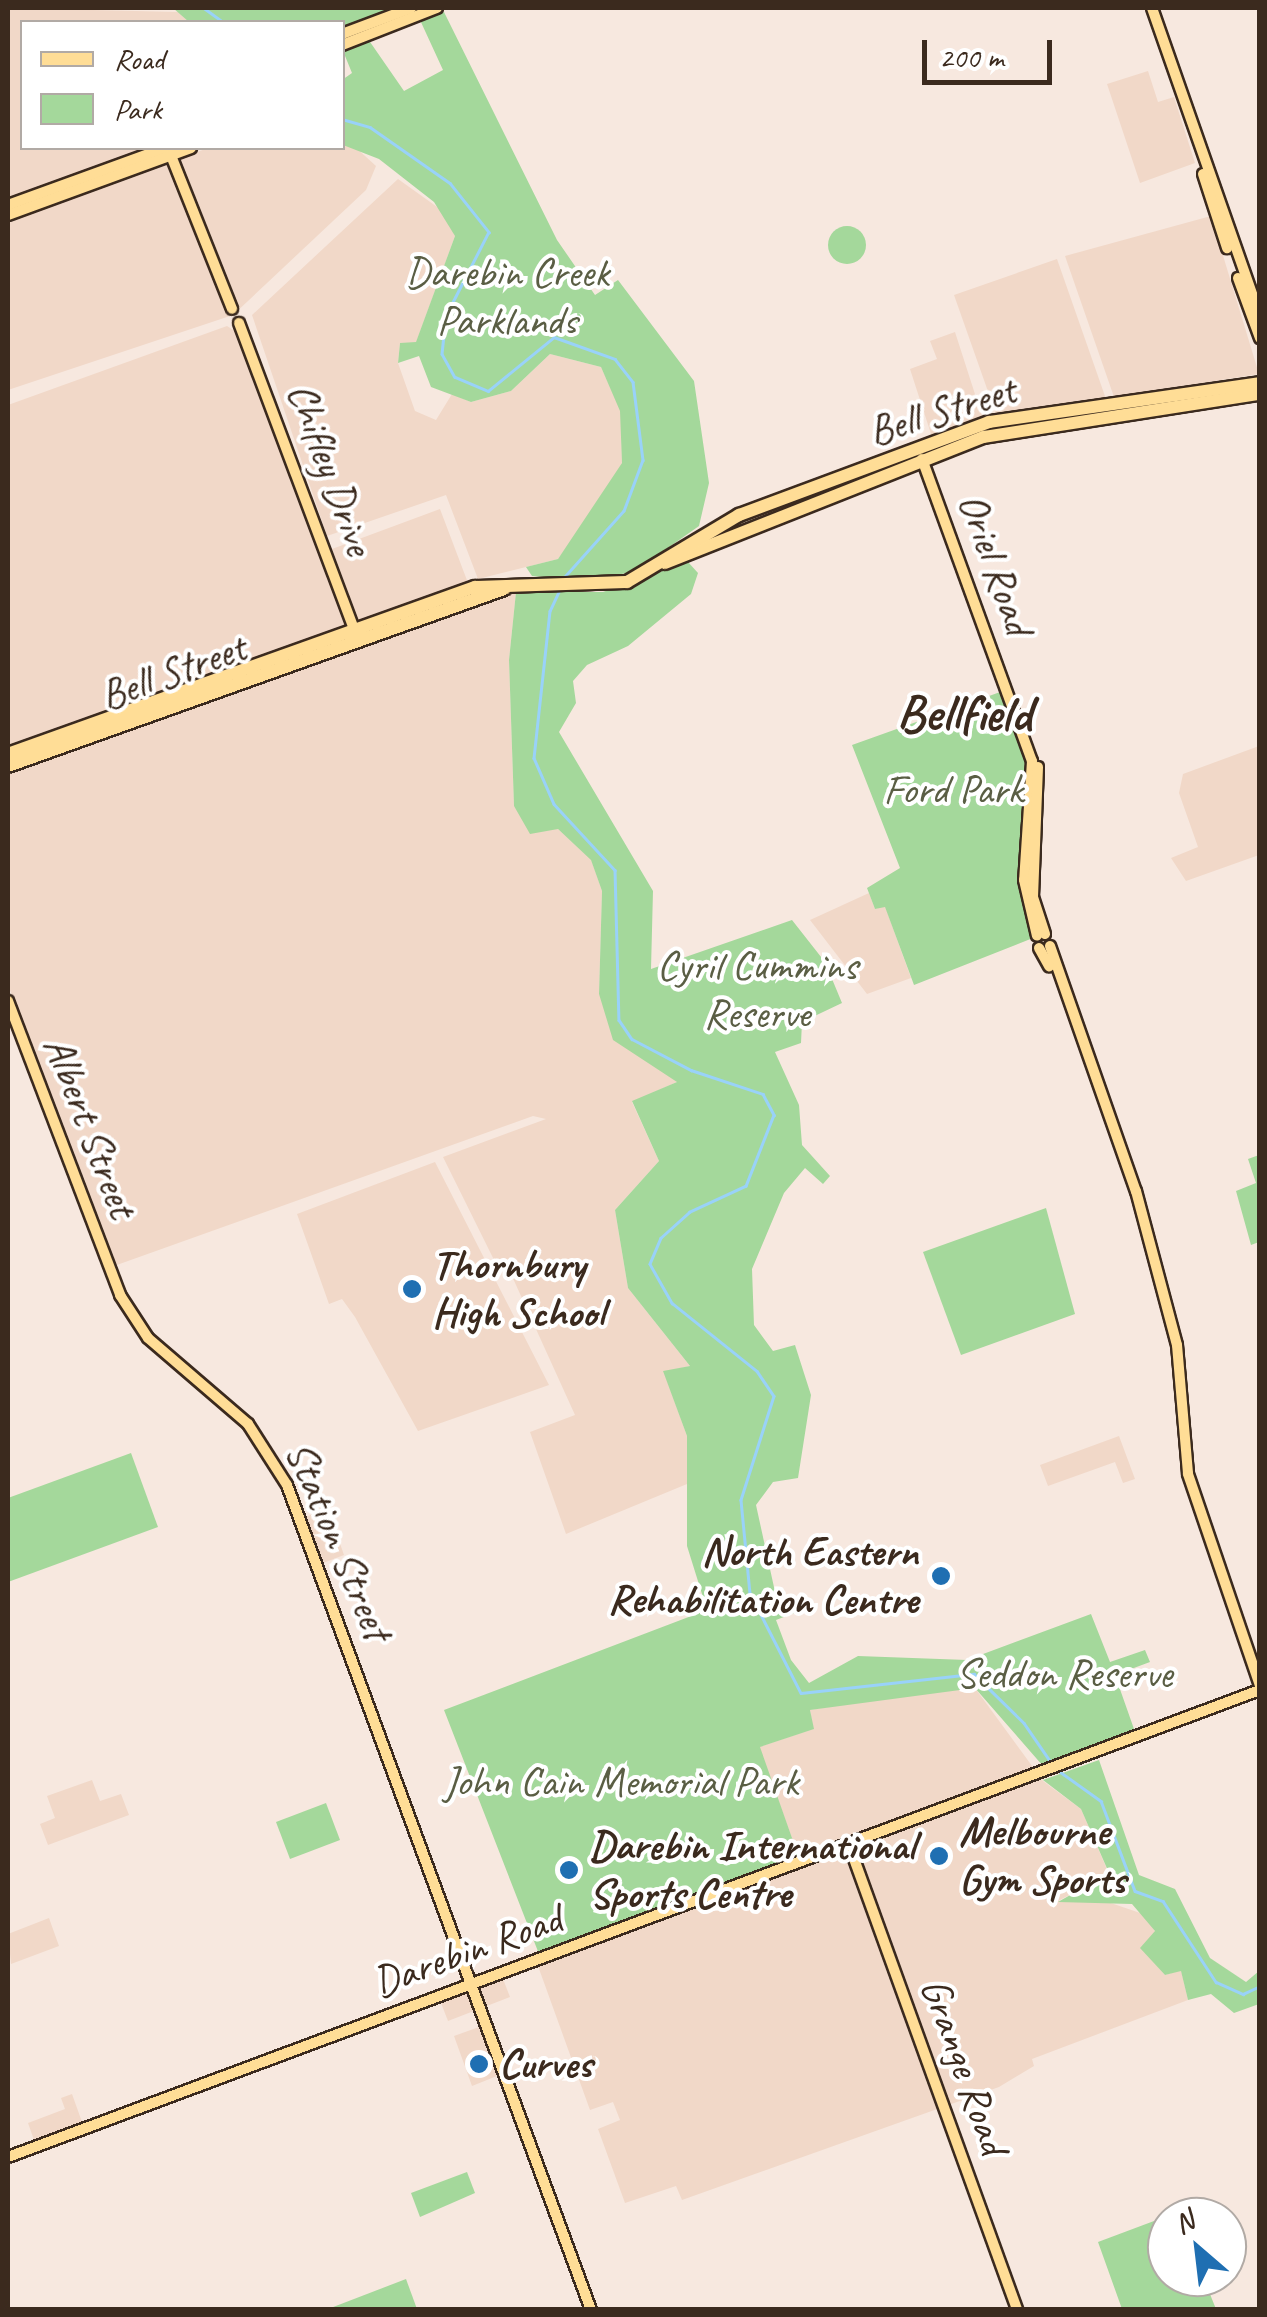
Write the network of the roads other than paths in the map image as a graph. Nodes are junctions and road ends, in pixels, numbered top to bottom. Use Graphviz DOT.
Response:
graph roads {
  1 [pos="411,8"];
  2 [pos="437,8"];
  3 [pos="1152,8"];
  4 [pos="345,33"];
  5 [pos="345,43"];
  6 [pos="168,150"];
  7 [pos="193,150"];
  8 [pos="156,162"];
  9 [pos="178,170"];
  10 [pos="8,205"];
  11 [pos="8,215"];
  12 [pos="1220,215"];
  13 [pos="1260,316"];
  14 [pos="1260,338"];
  15 [pos="1258,385"];
  16 [pos="923,453"];
  17 [pos="356,635"];
  18 [pos="58,742"];
  19 [pos="8,754"];
  20 [pos="8,766"];
  21 [pos="8,1001"];
  22 [pos="8,1020"];
  23 [pos="108,1277"];
  24 [pos="1254,1672"];
  25 [pos="1260,1688"];
  26 [pos="1236,1699"];
  27 [pos="409,1822"];
  28 [pos="849,1845"];
  29 [pos="834,1851"];
  30 [pos="860,1874"];
  31 [pos="462,1958"];
  32 [pos="485,1978"];
  33 [pos="469,1984"];
  34 [pos="8,2157"];
  35 [pos="591,2310"];
  36 [pos="1017,2310"];
  1 -- 4 [label="main road"];
  2 -- 5 [label="main road"];
  3 -- 12 [label="main road"];
  6 -- 8 [label="main road"];
  6 -- 9 [label="main road"];
  6 -- 10 [label="main road"];
  7 -- 9 [label="main road"];
  8 -- 9 [label="main road"];
  8 -- 11 [label="main road"];
  9 -- 17 [label="main road, Chifley Drive"];
  12 -- 13 [label="main road"];
  12 -- 14 [label="main road"];
  15 -- 16 [label="highway, Bell Street"];
  16 -- 17 [label="highway, Bell Street"];
  16 -- 24 [label="main road, Oriel Road"];
  17 -- 18 [label="highway, Bell Street"];
  18 -- 19 [label="highway, Bell Street"];
  18 -- 20 [label="highway, Bell Street"];
  21 -- 23 [label="main road, Albert Street"];
  22 -- 23 [label="main road, Albert Street"];
  23 -- 27 [label="main road, Station Street"];
  24 -- 25 [label="main road, Oriel Road"];
  24 -- 26 [label="main road"];
  25 -- 26 [label="main road, Darebin Road"];
  26 -- 28 [label="main road, Darebin Road"];
  27 -- 31 [label="main road, Station Street"];
  27 -- 33 [label="main road, Station Street"];
  28 -- 29 [label="main road, Darebin Road"];
  28 -- 30 [label="main road, Grange Road"];
  29 -- 30 [label="main road"];
  29 -- 32 [label="main road, Darebin Road"];
  30 -- 36 [label="main road, Grange Road"];
  31 -- 32 [label="main road"];
  31 -- 33 [label="main road, Station Street"];
  32 -- 33 [label="main road, Darebin Road"];
  33 -- 34 [label="main road, Darebin Road"];
  33 -- 35 [label="main road, Station Street"];
}
